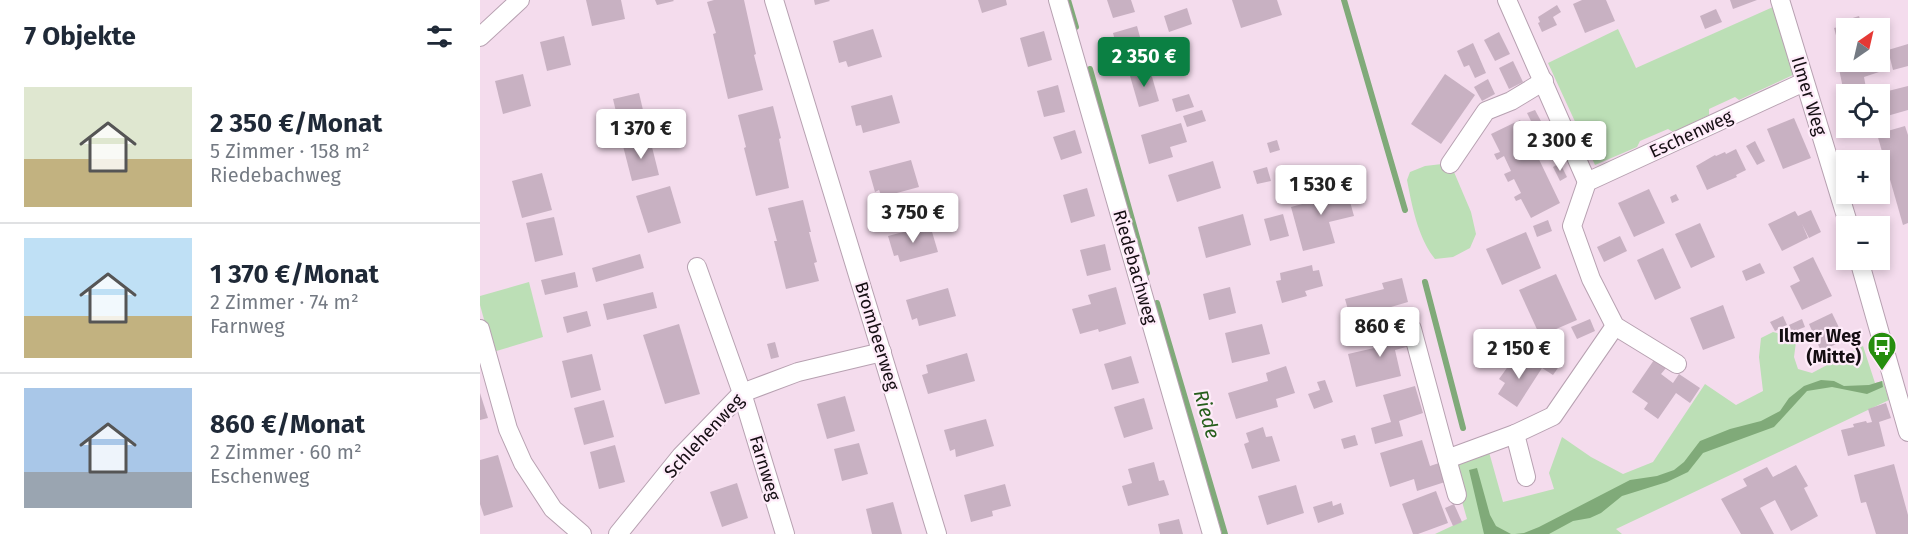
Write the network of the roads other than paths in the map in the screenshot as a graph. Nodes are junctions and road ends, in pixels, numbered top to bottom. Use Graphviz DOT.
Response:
graph roads {
  1 [pos="520,0"];
  2 [pos="774,0"];
  3 [pos="1058,0"];
  4 [pos="1507,0"];
  5 [pos="1780,0"];
  6 [pos="480,37"];
  7 [pos="1544,81"];
  8 [pos="1804,82"];
  9 [pos="1450,164"];
  10 [pos="1587,182"];
  11 [pos="1846,216"];
  12 [pos="697,267"];
  13 [pos="1862,270"];
  14 [pos="1615,326"];
  15 [pos="480,329"];
  16 [pos="1412,329"];
  17 [pos="882,352"];
  18 [pos="1677,364"];
  19 [pos="742,393"];
  20 [pos="1908,432"];
  21 [pos="1515,434"];
  22 [pos="1447,459"];
  23 [pos="1526,477"];
  24 [pos="1457,495"];
  25 [pos="582,534"];
  26 [pos="618,534"];
  27 [pos="785,534"];
  28 [pos="937,534"];
  29 [pos="1212,534"];
  1 -- 6 [label="street"];
  2 -- 17 [label="street, Brombeerweg"];
  3 -- 29 [label="street, Riedebachweg"];
  4 -- 7 [label="street"];
  5 -- 8 [label="street, Ilmer Weg"];
  7 -- 9 [label="street"];
  7 -- 10 [label="street"];
  8 -- 10 [label="street, Eschenweg"];
  8 -- 11 [label="street, Ilmer Weg"];
  10 -- 14 [label="street"];
  12 -- 19 [label="street, Farnweg"];
  13 -- 20 [label="street"];
  14 -- 18 [label="street"];
  14 -- 21 [label="street"];
  15 -- 25 [label="street"];
  16 -- 22 [label="street"];
  17 -- 19 [label="street, Schlehenweg"];
  17 -- 28 [label="street, Brombeerweg"];
  19 -- 26 [label="street, Schlehenweg"];
  19 -- 27 [label="street, Farnweg"];
  21 -- 22 [label="street"];
  21 -- 23 [label="street"];
  22 -- 24 [label="street"];
}
